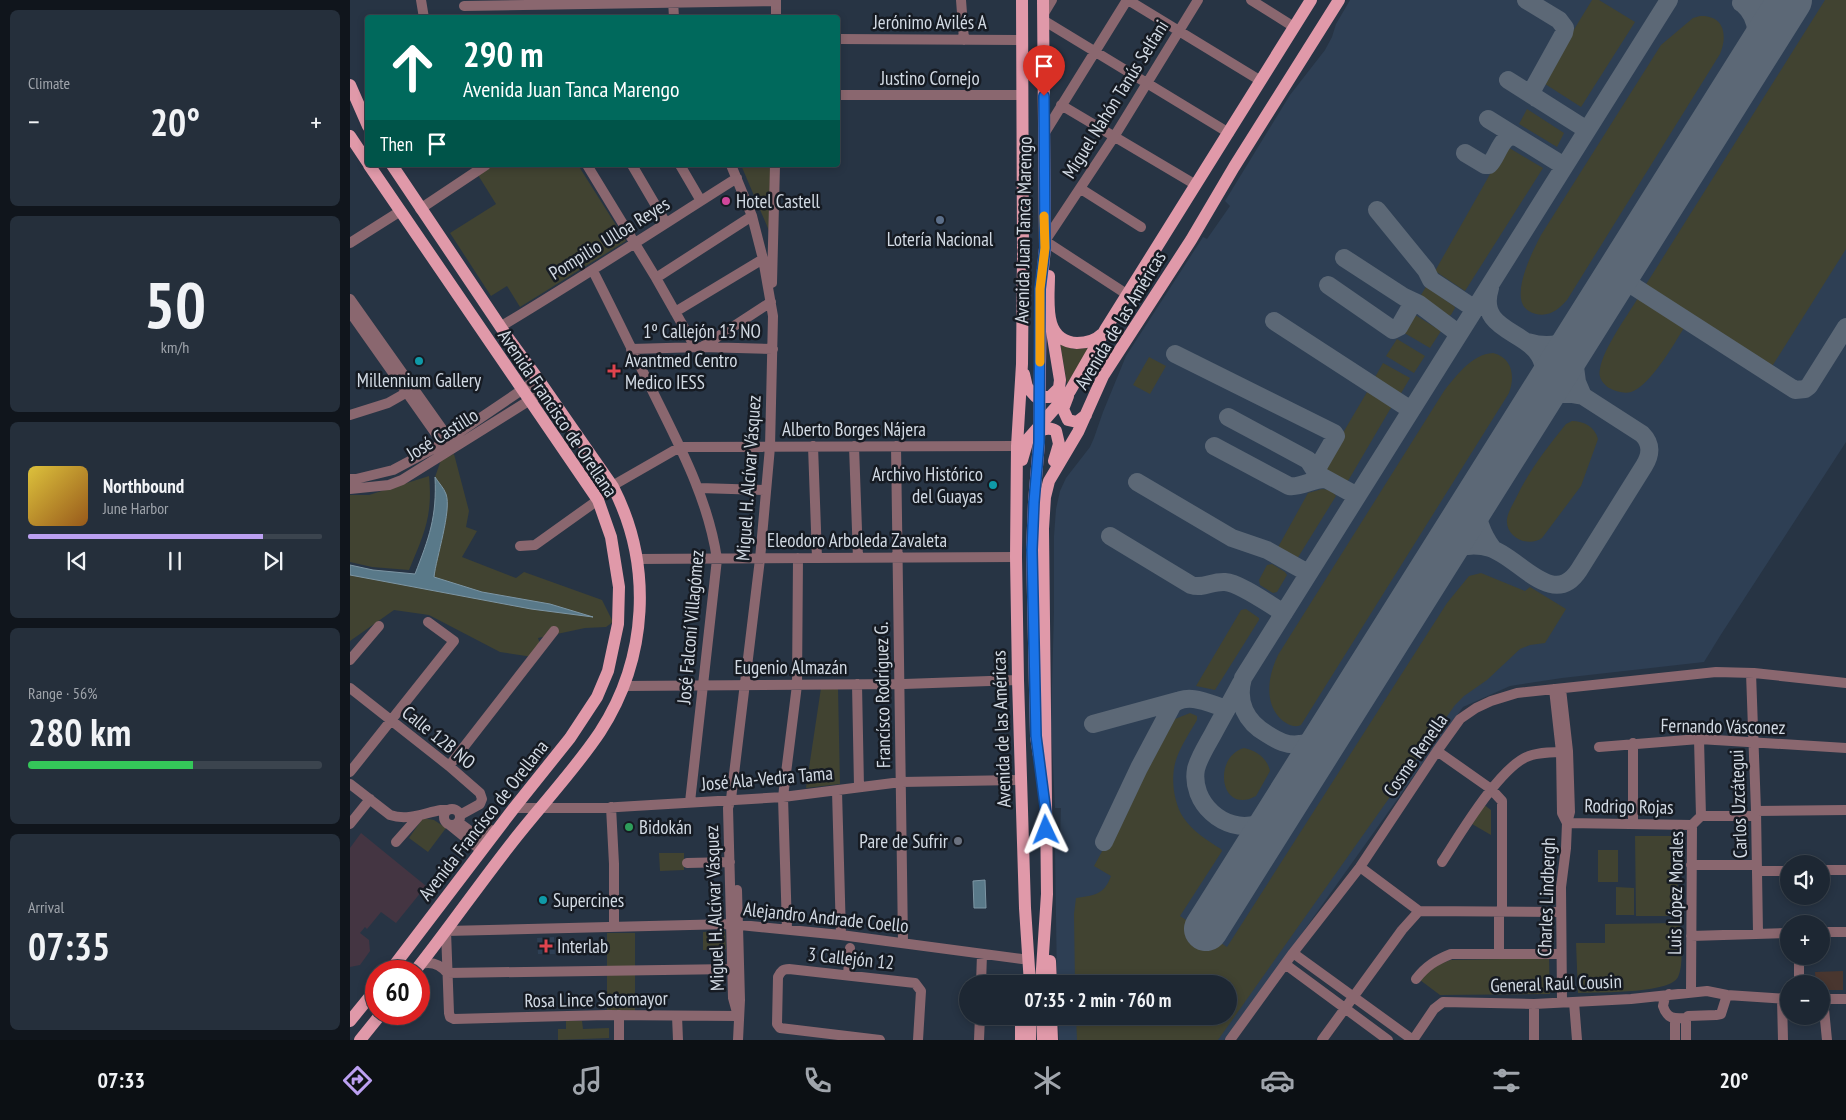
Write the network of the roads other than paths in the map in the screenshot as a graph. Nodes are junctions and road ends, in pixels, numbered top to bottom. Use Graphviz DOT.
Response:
graph roads {
  1 [pos="421,0"];
  2 [pos="776,0"];
  3 [pos="962,0"];
  4 [pos="1022,0"];
  5 [pos="1043,0"];
  6 [pos="1052,0"];
  7 [pos="1127,0"];
  8 [pos="1198,0"];
  9 [pos="1251,0"];
  10 [pos="1311,0"];
  11 [pos="1339,0"];
  12 [pos="564,2"];
  13 [pos="673,2"];
  14 [pos="463,3"];
  15 [pos="424,15"];
  16 [pos="674,15"];
  17 [pos="776,15"];
  18 [pos="1043,17"];
  19 [pos="1294,27"];
  20 [pos="1179,30"];
  21 [pos="840,39"];
  22 [pos="964,40"];
  23 [pos="1022,40"];
  24 [pos="1095,51"];
  25 [pos="1261,81"];
  26 [pos="1148,84"];
  27 [pos="350,86"];
  28 [pos="840,95"];
  29 [pos="1022,95"];
  30 [pos="1061,105"];
  31 [pos="365,119"];
  32 [pos="1229,133"];
  33 [pos="1044,134"];
  34 [pos="350,136"];
  35 [pos="1114,137"];
  36 [pos="365,159"];
  37 [pos="370,167"];
  38 [pos="393,167"];
  39 [pos="483,167"];
  40 [pos="588,167"];
  41 [pos="633,167"];
  42 [pos="681,167"];
  43 [pos="732,167"];
  44 [pos="775,167"];
  45 [pos="737,178"];
  46 [pos="1196,185"];
  47 [pos="1080,189"];
  48 [pos="701,201"];
  49 [pos="420,208"];
  50 [pos="399,212"];
  51 [pos="752,216"];
  52 [pos="666,223"];
  53 [pos="1141,227"];
  54 [pos="634,242"];
  55 [pos="350,243"];
  56 [pos="1045,244"];
  57 [pos="763,259"];
  58 [pos="593,271"];
  59 [pos="656,278"];
  60 [pos="1128,295"];
  61 [pos="350,299"];
  62 [pos="771,300"];
  63 [pos="350,312"];
  64 [pos="675,312"];
  65 [pos="1049,316"];
  66 [pos="500,327"];
  67 [pos="1105,330"];
  68 [pos="699,347"];
  69 [pos="631,349"];
  70 [pos="773,349"];
  71 [pos="1022,364"];
  72 [pos="538,379"];
  73 [pos="521,389"];
  74 [pos="546,390"];
  75 [pos="409,391"];
  76 [pos="1070,391"];
  77 [pos="528,400"];
  78 [pos="1086,414"];
  79 [pos="350,416"];
  80 [pos="448,445"];
  81 [pos="770,446"];
  82 [pos="813,446"];
  83 [pos="854,446"];
  84 [pos="896,446"];
  85 [pos="680,447"];
  86 [pos="1020,447"];
  87 [pos="350,479"];
  88 [pos="612,486"];
  89 [pos="699,488"];
  90 [pos="350,489"];
  91 [pos="766,490"];
  92 [pos="1045,497"];
  93 [pos="598,500"];
  94 [pos="520,546"];
  95 [pos="1032,550"];
  96 [pos="1016,557"];
  97 [pos="760,558"];
  98 [pos="798,558"];
  99 [pos="817,558"];
  100 [pos="858,558"];
  101 [pos="897,558"];
  102 [pos="638,559"];
  103 [pos="717,559"];
  104 [pos="1044,599"];
  105 [pos="428,622"];
  106 [pos="379,626"];
  107 [pos="554,631"];
  108 [pos="1034,631"];
  109 [pos="350,660"];
  110 [pos="1751,673"];
  111 [pos="1018,680"];
  112 [pos="1846,683"];
  113 [pos="857,684"];
  114 [pos="899,684"];
  115 [pos="703,685"];
  116 [pos="744,685"];
  117 [pos="797,685"];
  118 [pos="624,686"];
  119 [pos="350,688"];
  120 [pos="1558,689"];
  121 [pos="391,722"];
  122 [pos="570,738"];
  123 [pos="1699,739"];
  124 [pos="1754,741"];
  125 [pos="1633,743"];
  126 [pos="1599,747"];
  127 [pos="1846,748"];
  128 [pos="1437,751"];
  129 [pos="1565,752"];
  130 [pos="449,766"];
  131 [pos="350,772"];
  132 [pos="1022,780"];
  133 [pos="901,782"];
  134 [pos="350,784"];
  135 [pos="859,787"];
  136 [pos="1491,789"];
  137 [pos="837,790"];
  138 [pos="783,797"];
  139 [pos="370,799"];
  140 [pos="731,799"];
  141 [pos="690,802"];
  142 [pos="544,804"];
  143 [pos="610,807"];
  144 [pos="1846,810"];
  145 [pos="512,811"];
  146 [pos="1046,813"];
  147 [pos="423,814"];
  148 [pos="1756,814"];
  149 [pos="1701,816"];
  150 [pos="452,818"];
  151 [pos="1567,823"];
  152 [pos="350,824"];
  153 [pos="1633,824"];
  154 [pos="1692,824"];
  155 [pos="396,842"];
  156 [pos="482,851"];
  157 [pos="730,862"];
  158 [pos="1442,862"];
  159 [pos="687,863"];
  160 [pos="1692,865"];
  161 [pos="1360,867"];
  162 [pos="1757,868"];
  163 [pos="1780,870"];
  164 [pos="1830,870"];
  165 [pos="1846,870"];
  166 [pos="486,876"];
  167 [pos="1047,907"];
  168 [pos="1025,908"];
  169 [pos="1419,910"];
  170 [pos="1500,911"];
  171 [pos="1561,912"];
  172 [pos="734,925"];
  173 [pos="614,926"];
  174 [pos="787,929"];
  175 [pos="446,931"];
  176 [pos="1830,932"];
  177 [pos="1846,932"];
  178 [pos="1758,933"];
  179 [pos="1780,933"];
  180 [pos="841,935"];
  181 [pos="1691,936"];
  182 [pos="903,943"];
  183 [pos="850,948"];
  184 [pos="1293,953"];
  185 [pos="1499,953"];
  186 [pos="982,954"];
  187 [pos="1561,954"];
  188 [pos="1022,959"];
  189 [pos="398,960"];
  190 [pos="423,960"];
  191 [pos="430,963"];
  192 [pos="1285,964"];
  193 [pos="732,969"];
  194 [pos="447,973"];
  195 [pos="848,975"];
  196 [pos="981,975"];
  197 [pos="1022,975"];
  198 [pos="1029,975"];
  199 [pos="1043,975"];
  200 [pos="1050,975"];
  201 [pos="1416,980"];
  202 [pos="1691,991"];
  203 [pos="1669,994"];
  204 [pos="1727,995"];
  205 [pos="1353,996"];
  206 [pos="1780,999"];
  207 [pos="1830,999"];
  208 [pos="1846,999"];
  209 [pos="365,1002"];
  210 [pos="1562,1002"];
  211 [pos="1574,1002"];
  212 [pos="365,1004"];
  213 [pos="1534,1004"];
  214 [pos="1345,1008"];
  215 [pos="619,1015"];
  216 [pos="678,1016"];
  217 [pos="738,1016"];
  218 [pos="350,1017"];
  219 [pos="1686,1018"];
  220 [pos="1675,1020"];
  221 [pos="350,1021"];
  222 [pos="372,1025"];
  223 [pos="980,1025"];
  224 [pos="1021,1025"];
  225 [pos="1030,1025"];
  226 [pos="1042,1025"];
  227 [pos="1051,1025"];
  228 [pos="1784,1025"];
  229 [pos="1825,1025"];
  230 [pos="1233,1037"];
  231 [pos="360,1040"];
  232 [pos="619,1040"];
  233 [pos="678,1040"];
  234 [pos="738,1040"];
  235 [pos="880,1040"];
  236 [pos="918,1040"];
  237 [pos="979,1040"];
  238 [pos="1021,1040"];
  239 [pos="1030,1040"];
  240 [pos="1043,1040"];
  241 [pos="1052,1040"];
  242 [pos="1322,1040"];
  243 [pos="1388,1040"];
  244 [pos="1413,1040"];
  245 [pos="1534,1040"];
  246 [pos="1577,1040"];
  247 [pos="1675,1040"];
  248 [pos="1686,1040"];
  249 [pos="1783,1040"];
  250 [pos="1827,1040"];
  1 -- 15 [label="street"];
  2 -- 13 [label="street"];
  2 -- 17 [label="street"];
  3 -- 22 [label="street"];
  4 -- 23 [label="main road, Avenida Juan Tanca Marengo"];
  5 -- 18 [label="main road, Avenida Juan Tanca Marengo"];
  6 -- 18 [label="street"];
  7 -- 20 [label="street"];
  7 -- 24 [label="street"];
  8 -- 20 [label="street, Miguel Nahón Tanús Selfani"];
  9 -- 19 [label="street"];
  10 -- 19 [label="main road, Avenida de las Américas"];
  11 -- 78 [label="main road, Avenida de las Américas"];
  12 -- 13 [label="street"];
  12 -- 14 [label="street"];
  13 -- 16 [label="street"];
  18 -- 24 [label="street"];
  18 -- 33 [label="main road, Avenida Juan Tanca Marengo"];
  19 -- 25 [label="main road, Avenida de las Américas"];
  20 -- 25 [label="street"];
  20 -- 26 [label="street, Miguel Nahón Tanús Selfani"];
  21 -- 22 [label="street, Jerónimo Avilés A"];
  22 -- 23 [label="street, Jerónimo Avilés A"];
  23 -- 29 [label="main road, Avenida Juan Tanca Marengo"];
  24 -- 26 [label="street"];
  24 -- 30 [label="street"];
  25 -- 32 [label="main road, Avenida de las Américas"];
  26 -- 32 [label="street"];
  26 -- 35 [label="street, Miguel Nahón Tanús Selfani"];
  27 -- 31 [label="main road"];
  28 -- 29 [label="street, Justino Cornejo"];
  29 -- 71 [label="main road, Avenida Juan Tanca Marengo"];
  30 -- 33 [label="street"];
  30 -- 35 [label="street"];
  32 -- 46 [label="main road, Avenida de las Américas"];
  33 -- 56 [label="main road, Avenida Juan Tanca Marengo"];
  34 -- 36 [label="main road, Avenida Francisco de Orellana"];
  35 -- 46 [label="street"];
  35 -- 47 [label="street, Miguel Nahón Tanús Selfani"];
  37 -- 50 [label="main road, Avenida Francisco de Orellana"];
  38 -- 49 [label="main road, Avenida Francisco de Orellana"];
  39 -- 49 [label="street"];
  40 -- 54 [label="street"];
  41 -- 52 [label="street"];
  42 -- 48 [label="street"];
  43 -- 45 [label="street, Miguel H. Alcívar Vásquez"];
  44 -- 62 [label="street"];
  45 -- 48 [label="street, Pompilio Ulloa Reyes"];
  45 -- 51 [label="street, Miguel H. Alcívar Vásquez"];
  46 -- 60 [label="main road, Avenida de las Américas"];
  47 -- 53 [label="street"];
  47 -- 56 [label="street, Miguel Nahón Tanús Selfani"];
  48 -- 52 [label="street, Pompilio Ulloa Reyes"];
  49 -- 66 [label="main road, Avenida Francisco de Orellana"];
  50 -- 55 [label="street"];
  50 -- 73 [label="main road, Avenida Francisco de Orellana"];
  51 -- 57 [label="street, Miguel H. Alcívar Vásquez"];
  51 -- 59 [label="street"];
  52 -- 54 [label="street, Pompilio Ulloa Reyes"];
  54 -- 58 [label="street, Pompilio Ulloa Reyes"];
  54 -- 59 [label="street"];
  56 -- 60 [label="street"];
  56 -- 65 [label="main road"];
  56 -- 95 [label="main road, Avenida Juan Tanca Marengo, bridge"];
  57 -- 62 [label="street, Miguel H. Alcívar Vásquez"];
  57 -- 64 [label="street"];
  58 -- 66 [label="street, Pompilio Ulloa Reyes"];
  58 -- 69 [label="street, José Falconí Villagómez"];
  59 -- 64 [label="street"];
  60 -- 67 [label="main road, Avenida de las Américas"];
  61 -- 75 [label="street"];
  62 -- 68 [label="street"];
  62 -- 70 [label="street, Miguel H. Alcívar Vásquez"];
  63 -- 75 [label="street"];
  64 -- 68 [label="street"];
  65 -- 67 [label="main road"];
  65 -- 71 [label="main road"];
  66 -- 72 [label="main road, Avenida Francisco de Orellana"];
  67 -- 76 [label="main road, Avenida de las Américas"];
  68 -- 69 [label="street, 1º Callejón 13 NO"];
  68 -- 70 [label="street, 1º Callejón 13 NO"];
  69 -- 85 [label="street, José Falconí Villagómez"];
  70 -- 81 [label="street, Miguel H. Alcívar Vásquez"];
  71 -- 86 [label="main road, Avenida Juan Tanca Marengo"];
  72 -- 73 [label="street, José Castillo"];
  72 -- 74 [label="main road, Avenida Francisco de Orellana"];
  73 -- 77 [label="main road, Avenida Francisco de Orellana"];
  73 -- 80 [label="street, José Castillo"];
  74 -- 77 [label="street, José Castillo"];
  74 -- 88 [label="main road, Avenida Francisco de Orellana"];
  75 -- 79 [label="street"];
  75 -- 80 [label="street"];
  76 -- 78 [label="main road"];
  76 -- 86 [label="main road, Avenida de las Américas"];
  77 -- 80 [label="street, José Castillo"];
  77 -- 93 [label="main road, Avenida Francisco de Orellana"];
  78 -- 92 [label="main road, Avenida de las Américas"];
  80 -- 87 [label="street, José Castillo"];
  80 -- 90 [label="street, José Castillo"];
  81 -- 82 [label="street, Alberto Borges Nájera"];
  81 -- 85 [label="street, Alberto Borges Nájera"];
  81 -- 91 [label="street, Miguel H. Alcívar Vásquez"];
  82 -- 83 [label="street, Alberto Borges Nájera"];
  82 -- 99 [label="street"];
  83 -- 84 [label="street, Alberto Borges Nájera"];
  83 -- 100 [label="street"];
  84 -- 86 [label="street, Alberto Borges Nájera"];
  84 -- 101 [label="street, Francísco Rodríguez G."];
  85 -- 88 [label="street, Alberto Borges Nájera"];
  85 -- 89 [label="street, José Falconí Villagómez"];
  86 -- 92 [label="main road"];
  86 -- 96 [label="main road, Avenida de las Américas"];
  88 -- 102 [label="main road, Avenida Francisco de Orellana"];
  89 -- 91 [label="street"];
  89 -- 103 [label="street, José Falconí Villagómez"];
  91 -- 97 [label="street, Miguel H. Alcívar Vásquez"];
  92 -- 104 [label="main road, Avenida de las Américas"];
  93 -- 94 [label="street"];
  93 -- 122 [label="main road, Avenida Francisco de Orellana"];
  95 -- 108 [label="main road, Avenida de las Américas"];
  96 -- 101 [label="street, Eleodoro Arboleda Zavaleta"];
  96 -- 111 [label="main road, Avenida de las Américas"];
  97 -- 98 [label="street, Eleodoro Arboleda Zavaleta"];
  97 -- 103 [label="street, Eleodoro Arboleda Zavaleta"];
  97 -- 116 [label="street, Miguel H. Alcívar Vásquez"];
  98 -- 99 [label="street, Eleodoro Arboleda Zavaleta"];
  98 -- 117 [label="street"];
  99 -- 100 [label="street, Eleodoro Arboleda Zavaleta"];
  100 -- 101 [label="street, Eleodoro Arboleda Zavaleta"];
  101 -- 114 [label="street, Francísco Rodríguez G."];
  102 -- 103 [label="street, Eleodoro Arboleda Zavaleta"];
  102 -- 118 [label="main road, Avenida Francisco de Orellana"];
  103 -- 115 [label="street, José Falconí Villagómez"];
  104 -- 108 [label="main road"];
  104 -- 146 [label="main road, Avenida de las Américas"];
  105 -- 121 [label="street"];
  106 -- 109 [label="street"];
  107 -- 130 [label="street"];
  108 -- 146 [label="main road, Avenida de las Américas"];
  110 -- 112 [label="street, Cosme Renella"];
  110 -- 120 [label="street, Cosme Renella"];
  110 -- 124 [label="street, Carlos Uzcátegui"];
  111 -- 114 [label="street, Eugenio Almazán"];
  111 -- 132 [label="main road, Avenida de las Américas"];
  113 -- 114 [label="street, Eugenio Almazán"];
  113 -- 117 [label="street, Eugenio Almazán"];
  113 -- 135 [label="street"];
  114 -- 133 [label="street, Francísco Rodríguez G."];
  115 -- 116 [label="street, Eugenio Almazán"];
  115 -- 118 [label="street, Eugenio Almazán"];
  115 -- 141 [label="street, José Falconí Villagómez"];
  116 -- 117 [label="street, Eugenio Almazán"];
  116 -- 140 [label="street, Miguel H. Alcívar Vásquez"];
  117 -- 138 [label="street"];
  118 -- 142 [label="main road, Avenida Francisco de Orellana"];
  119 -- 121 [label="street, Calle 12B NO"];
  120 -- 128 [label="street, Cosme Renella"];
  120 -- 129 [label="street, Charles Lindbergh"];
  121 -- 130 [label="street, Calle 12B NO"];
  121 -- 131 [label="street"];
  122 -- 142 [label="main road"];
  122 -- 145 [label="main road, Avenida Francisco de Orellana"];
  123 -- 124 [label="street, Fernando Vásconez"];
  123 -- 125 [label="street, Fernando Vásconez"];
  123 -- 149 [label="street, Luis López Morales"];
  124 -- 127 [label="street, Fernando Vásconez"];
  124 -- 148 [label="street, Carlos Uzcátegui"];
  125 -- 126 [label="street, Fernando Vásconez"];
  125 -- 153 [label="street"];
  128 -- 136 [label="street"];
  128 -- 161 [label="street, Cosme Renella"];
  129 -- 136 [label="street"];
  129 -- 151 [label="street, Charles Lindbergh"];
  130 -- 150 [label="street, Calle 12B NO"];
  132 -- 133 [label="street, José Ala-Vedra Tama"];
  132 -- 168 [label="main road, Avenida de las Américas"];
  133 -- 135 [label="street, José Ala-Vedra Tama"];
  133 -- 182 [label="street, Francísco Rodríguez G."];
  134 -- 139 [label="street"];
  135 -- 137 [label="street, José Ala-Vedra Tama"];
  136 -- 158 [label="street"];
  136 -- 170 [label="street"];
  137 -- 138 [label="street, José Ala-Vedra Tama"];
  137 -- 180 [label="street"];
  138 -- 140 [label="street, José Ala-Vedra Tama"];
  138 -- 174 [label="street"];
  139 -- 147 [label="street"];
  139 -- 152 [label="street"];
  140 -- 141 [label="street, José Ala-Vedra Tama"];
  140 -- 157 [label="street, Miguel H. Alcívar Vásquez"];
  140 -- 172 [label="street, Miguel H. Alcívar Vásquez"];
  141 -- 143 [label="street, José Ala-Vedra Tama"];
  142 -- 143 [label="street, José Ala-Vedra Tama"];
  142 -- 145 [label="street, José Ala-Vedra Tama"];
  142 -- 166 [label="main road, Avenida Francisco de Orellana"];
  143 -- 173 [label="street"];
  144 -- 148 [label="street, Rodrigo Rojas"];
  145 -- 150 [label="street"];
  145 -- 156 [label="main road, Avenida Francisco de Orellana"];
  145 -- 166 [label="main road"];
  146 -- 167 [label="main road, Avenida de las Américas"];
  147 -- 150 [label="street"];
  147 -- 155 [label="street"];
  148 -- 149 [label="street, Rodrigo Rojas"];
  148 -- 162 [label="street, Carlos Uzcátegui"];
  149 -- 154 [label="street, Luis López Morales"];
  150 -- 156 [label="street"];
  151 -- 153 [label="street, Rodrigo Rojas"];
  151 -- 171 [label="street, Charles Lindbergh"];
  153 -- 154 [label="street, Rodrigo Rojas"];
  154 -- 160 [label="street, Luis López Morales"];
  156 -- 189 [label="main road, Avenida Francisco de Orellana"];
  157 -- 159 [label="street"];
  157 -- 172 [label="street, Miguel H. Alcívar Vásquez"];
  160 -- 162 [label="street"];
  160 -- 181 [label="street, Luis López Morales"];
  161 -- 169 [label="street"];
  161 -- 184 [label="street, Cosme Renella"];
  162 -- 163 [label="street"];
  162 -- 178 [label="street, Carlos Uzcátegui"];
  164 -- 165 [label="street"];
  166 -- 175 [label="main road, Avenida Francisco de Orellana"];
  167 -- 199 [label="main road, Avenida de las Américas"];
  167 -- 200 [label="main road"];
  168 -- 188 [label="main road"];
  168 -- 198 [label="main road, Avenida de las Américas"];
  169 -- 170 [label="street"];
  169 -- 205 [label="street"];
  170 -- 171 [label="street"];
  170 -- 185 [label="street"];
  171 -- 187 [label="street, Charles Lindbergh"];
  172 -- 173 [label="street, Alejandro Andrade Coello"];
  172 -- 174 [label="street, Alejandro Andrade Coello"];
  172 -- 193 [label="street, Miguel H. Alcívar Vásquez"];
  172 -- 217 [label="street, Miguel H. Alcívar Vásquez"];
  173 -- 175 [label="street, Alejandro Andrade Coello"];
  174 -- 180 [label="street, Alejandro Andrade Coello"];
  175 -- 190 [label="main road, Avenida Francisco de Orellana"];
  175 -- 194 [label="street"];
  176 -- 177 [label="street"];
  178 -- 179 [label="street"];
  178 -- 181 [label="street"];
  180 -- 182 [label="street, Alejandro Andrade Coello"];
  181 -- 202 [label="street, Luis López Morales"];
  182 -- 186 [label="street, Alejandro Andrade Coello"];
  183 -- 195 [label="street"];
  184 -- 192 [label="street, Cosme Renella"];
  184 -- 205 [label="street"];
  185 -- 187 [label="street"];
  185 -- 201 [label="street"];
  186 -- 188 [label="street, Alejandro Andrade Coello"];
  186 -- 196 [label="street"];
  187 -- 210 [label="street, Charles Lindbergh"];
  188 -- 197 [label="main road"];
  191 -- 194 [label="street"];
  192 -- 214 [label="street"];
  192 -- 230 [label="street, Cosme Renella"];
  193 -- 194 [label="street"];
  193 -- 217 [label="street, Miguel H. Alcívar Vásquez"];
  194 -- 215 [label="street, Rosa Lince Sotomayor"];
  195 -- 235 [label="street, 3 Callejón 12"];
  195 -- 236 [label="street, 3 Callejón 12"];
  202 -- 203 [label="street, General Raúl Cousin"];
  202 -- 204 [label="street, General Raúl Cousin"];
  203 -- 211 [label="street, General Raúl Cousin"];
  203 -- 220 [label="street"];
  204 -- 206 [label="street, General Raúl Cousin"];
  204 -- 219 [label="street"];
  205 -- 214 [label="street"];
  205 -- 244 [label="street"];
  207 -- 208 [label="street"];
  209 -- 218 [label="main road"];
  210 -- 211 [label="street, General Raúl Cousin"];
  210 -- 213 [label="street, General Raúl Cousin"];
  211 -- 246 [label="street"];
  212 -- 221 [label="main road"];
  213 -- 244 [label="street, General Raúl Cousin"];
  213 -- 245 [label="street"];
  214 -- 242 [label="street"];
  214 -- 243 [label="street"];
  215 -- 216 [label="street, Rosa Lince Sotomayor"];
  215 -- 232 [label="street"];
  216 -- 217 [label="street, Rosa Lince Sotomayor"];
  216 -- 233 [label="street"];
  217 -- 234 [label="street, Miguel H. Alcívar Vásquez"];
  219 -- 220 [label="street"];
  219 -- 248 [label="street"];
  220 -- 247 [label="street"];
  222 -- 231 [label="main road"];
  223 -- 237 [label="street"];
  224 -- 238 [label="main road"];
  225 -- 239 [label="main road"];
  226 -- 240 [label="main road"];
  227 -- 241 [label="main road"];
  228 -- 249 [label="street"];
  229 -- 250 [label="street"];
}
